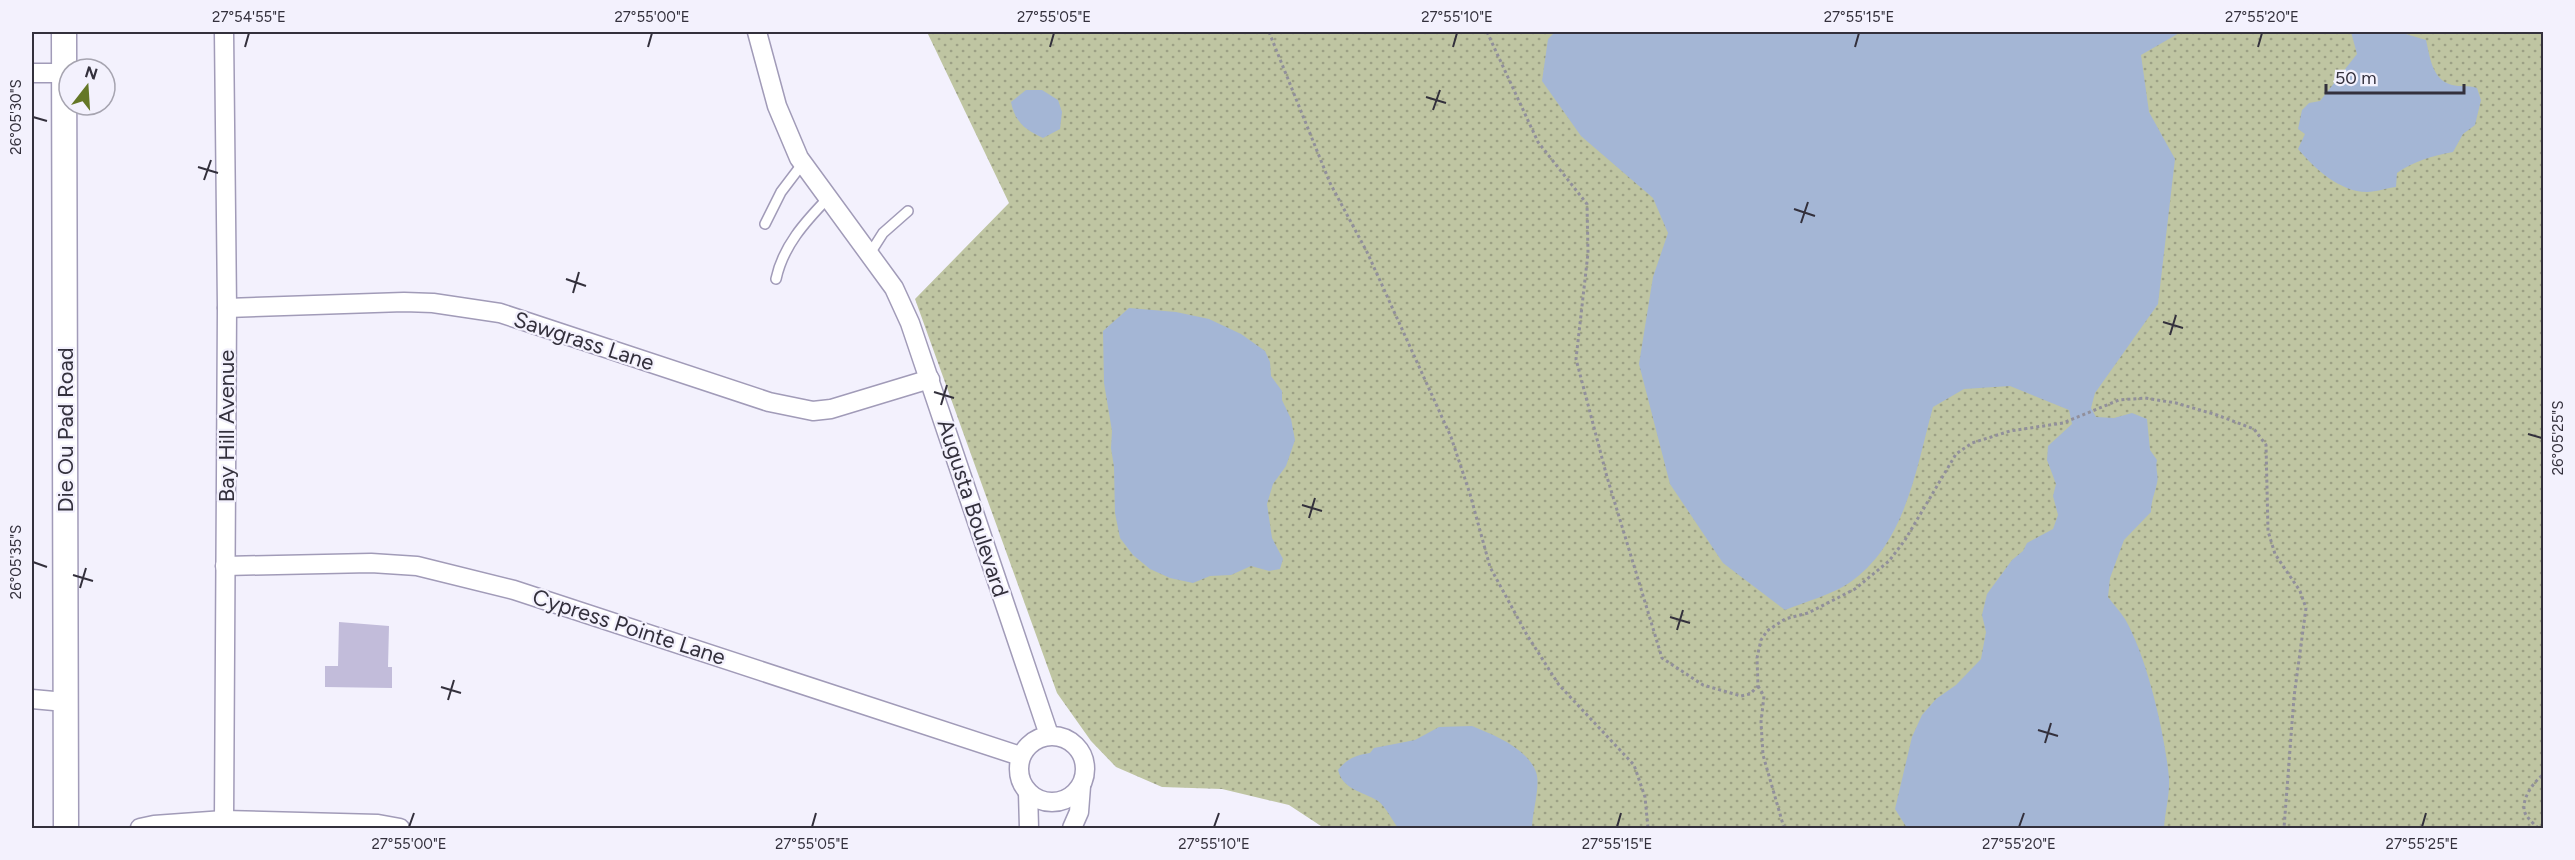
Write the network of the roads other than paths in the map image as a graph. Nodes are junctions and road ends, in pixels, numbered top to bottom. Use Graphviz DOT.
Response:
graph roads {
  1 [pos="64,32"];
  2 [pos="224,32"];
  3 [pos="757,32"];
  4 [pos="64,57"];
  5 [pos="32,73"];
  6 [pos="57,73"];
  7 [pos="64,117"];
  8 [pos="803,163"];
  9 [pos="828,198"];
  10 [pos="908,211"];
  11 [pos="765,224"];
  12 [pos="869,255"];
  13 [pos="776,279"];
  14 [pos="227,308"];
  15 [pos="930,379"];
  16 [pos="225,566"];
  17 [pos="32,699"];
  18 [pos="65,702"];
  19 [pos="1049,735"];
  20 [pos="1020,756"];
  21 [pos="1081,786"];
  22 [pos="1028,792"];
  23 [pos="224,820"];
  24 [pos="66,828"];
  25 [pos="140,828"];
  26 [pos="400,828"];
  27 [pos="1029,828"];
  28 [pos="1072,828"];
  1 -- 4 [label="street, Die Ou Pad Road"];
  2 -- 14 [label="street, Bay Hill Avenue"];
  3 -- 8 [label="street, Augusta Boulevard"];
  5 -- 6 [label="street"];
  7 -- 18 [label="street, Die Ou Pad Road"];
  8 -- 9 [label="street, Augusta Boulevard"];
  8 -- 11 [label="lane"];
  9 -- 12 [label="street, Augusta Boulevard"];
  9 -- 13 [label="lane"];
  10 -- 12 [label="lane"];
  12 -- 15 [label="street, Augusta Boulevard"];
  14 -- 15 [label="street, Sawgrass Lane"];
  14 -- 16 [label="street, Bay Hill Avenue"];
  15 -- 19 [label="street, Augusta Boulevard"];
  16 -- 20 [label="street, Cypress Pointe Lane"];
  16 -- 23 [label="street, Bay Hill Avenue"];
  17 -- 18 [label="street"];
  18 -- 24 [label="street, Die Ou Pad Road"];
  19 -- 20 [label="street"];
  19 -- 21 [label="street"];
  20 -- 22 [label="street"];
  21 -- 22 [label="street"];
  21 -- 28 [label="street"];
  22 -- 27 [label="street"];
  23 -- 25 [label="street"];
  23 -- 26 [label="street"];
}
